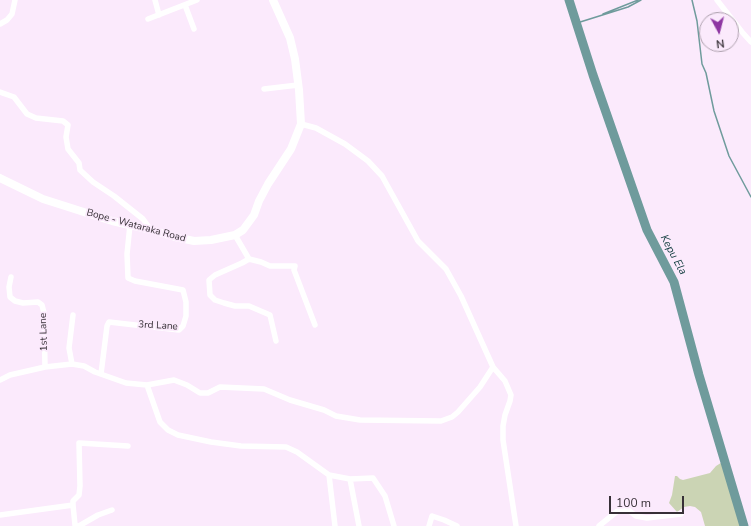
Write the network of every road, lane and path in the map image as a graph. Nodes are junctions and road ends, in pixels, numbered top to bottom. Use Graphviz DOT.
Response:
graph roads {
  1 [pos="15,0"];
  2 [pos="155,0"];
  3 [pos="197,0"];
  4 [pos="274,0"];
  5 [pos="717,0"];
  6 [pos="185,5"];
  7 [pos="159,15"];
  8 [pos="148,19"];
  9 [pos="0,24"];
  10 [pos="194,29"];
  11 [pos="751,42"];
  12 [pos="298,85"];
  13 [pos="264,89"];
  14 [pos="0,92"];
  15 [pos="301,124"];
  16 [pos="0,178"];
  17 [pos="130,225"];
  18 [pos="152,230"];
  19 [pos="235,235"];
  20 [pos="249,259"];
  21 [pos="11,277"];
  22 [pos="73,315"];
  23 [pos="315,325"];
  24 [pos="276,341"];
  25 [pos="72,364"];
  26 [pos="46,367"];
  27 [pos="493,367"];
  28 [pos="104,375"];
  29 [pos="0,380"];
  30 [pos="147,385"];
  31 [pos="128,446"];
  32 [pos="329,475"];
  33 [pos="350,478"];
  34 [pos="73,505"];
  35 [pos="112,510"];
  36 [pos="681,514"];
  37 [pos="0,515"];
  38 [pos="78,526"];
  39 [pos="335,526"];
  40 [pos="359,526"];
  41 [pos="394,526"];
  42 [pos="429,526"];
  43 [pos="457,526"];
  44 [pos="516,526"];
  45 [pos="599,526"];
  1 -- 9 [label="street"];
  2 -- 7 [label="street"];
  3 -- 6 [label="street"];
  4 -- 12 [label="street"];
  5 -- 11 [label="street"];
  6 -- 7 [label="street"];
  6 -- 10 [label="street"];
  7 -- 8 [label="street"];
  12 -- 13 [label="street"];
  12 -- 15 [label="street"];
  14 -- 18 [label="street"];
  15 -- 19 [label="street"];
  15 -- 27 [label="street"];
  16 -- 17 [label="street, Bope - Wataraka Road"];
  17 -- 18 [label="street, Bope - Wataraka Road"];
  17 -- 28 [label="street, 3rd Lane"];
  18 -- 19 [label="street, Bope - Wataraka Road"];
  19 -- 20 [label="street"];
  20 -- 23 [label="street"];
  20 -- 24 [label="street"];
  21 -- 26 [label="street, 1st Lane"];
  22 -- 25 [label="street"];
  25 -- 26 [label="street"];
  25 -- 28 [label="street"];
  26 -- 29 [label="street"];
  27 -- 30 [label="street"];
  27 -- 44 [label="street"];
  28 -- 30 [label="street"];
  30 -- 32 [label="street"];
  31 -- 34 [label="street"];
  32 -- 33 [label="street"];
  32 -- 39 [label="street"];
  33 -- 40 [label="street"];
  33 -- 41 [label="street"];
  34 -- 37 [label="street"];
  34 -- 38 [label="street"];
  35 -- 38 [label="street"];
  36 -- 45 [label="street"];
  42 -- 43 [label="street"];
}
